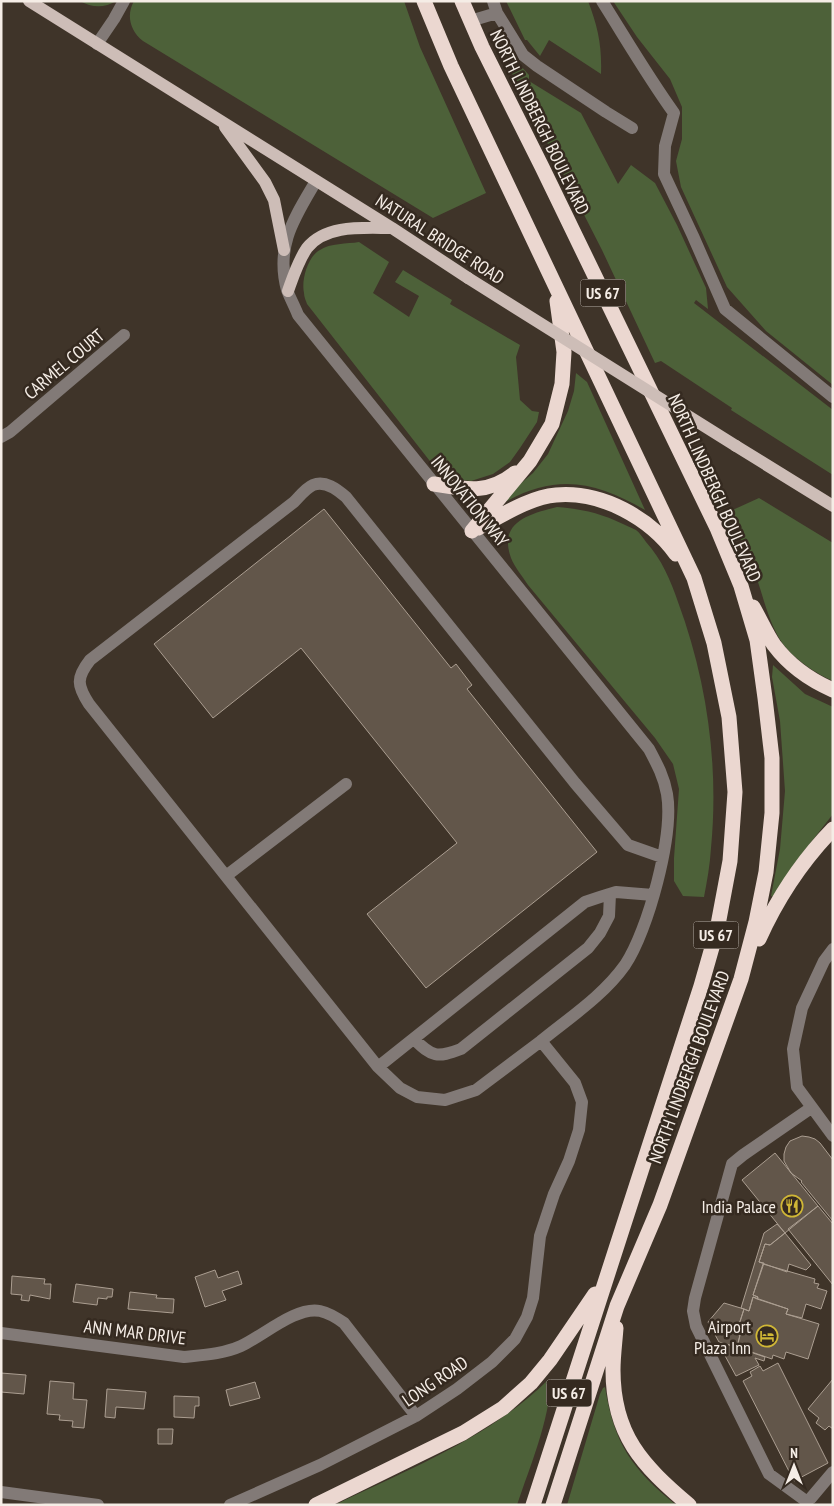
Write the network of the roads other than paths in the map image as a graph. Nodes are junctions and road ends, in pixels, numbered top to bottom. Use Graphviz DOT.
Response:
graph roads {
  1 [pos="29,1"];
  2 [pos="124,1"];
  3 [pos="424,1"];
  4 [pos="462,1"];
  5 [pos="602,1"];
  6 [pos="495,7"];
  7 [pos="470,21"];
  8 [pos="97,44"];
  9 [pos="220,121"];
  10 [pos="632,128"];
  11 [pos="316,181"];
  12 [pos="392,228"];
  13 [pos="284,250"];
  14 [pos="552,280"];
  15 [pos="288,291"];
  16 [pos="124,335"];
  17 [pos="833,396"];
  18 [pos="1,437"];
  19 [pos="530,461"];
  20 [pos="434,484"];
  21 [pos="833,506"];
  22 [pos="472,530"];
  23 [pos="694,578"];
  24 [pos="741,586"];
  25 [pos="833,690"];
  26 [pos="346,784"];
  27 [pos="833,829"];
  28 [pos="662,856"];
  29 [pos="226,876"];
  30 [pos="610,894"];
  31 [pos="653,895"];
  32 [pos="833,949"];
  33 [pos="741,979"];
  34 [pos="414,1039"];
  35 [pos="541,1041"];
  36 [pos="378,1067"];
  37 [pos="811,1108"];
  38 [pos="833,1136"];
  39 [pos="604,1281"];
  40 [pos="617,1306"];
  41 [pos="1,1333"];
  42 [pos="416,1416"];
  43 [pos="833,1472"];
  44 [pos="1,1492"];
  45 [pos="98,1505"];
  46 [pos="230,1505"];
  47 [pos="316,1505"];
  48 [pos="533,1505"];
  49 [pos="553,1505"];
  50 [pos="689,1505"];
  1 -- 8 [label="main road, NATURAL BRIDGE ROAD"];
  2 -- 8 [label="street"];
  3 -- 14 [label="highway, NORTH LINDBERGH BOULEVARD / US 67"];
  4 -- 7 [label="highway, NORTH LINDBERGH BOULEVARD / US 67"];
  5 -- 17 [label="street"];
  6 -- 7 [label="street"];
  6 -- 10 [label="street"];
  7 -- 24 [label="highway, NORTH LINDBERGH BOULEVARD / US 67"];
  8 -- 9 [label="main road, NATURAL BRIDGE ROAD"];
  9 -- 11 [label="main road, NATURAL BRIDGE ROAD"];
  9 -- 13 [label="main road"];
  11 -- 12 [label="main road, NATURAL BRIDGE ROAD"];
  11 -- 13 [label="street, INNOVATION WAY"];
  12 -- 15 [label="main road"];
  12 -- 21 [label="main road, NATURAL BRIDGE ROAD, bridge"];
  13 -- 15 [label="street, INNOVATION WAY"];
  14 -- 19 [label="highway"];
  14 -- 23 [label="highway, NORTH LINDBERGH BOULEVARD / US 67"];
  15 -- 20 [label="street, INNOVATION WAY"];
  16 -- 18 [label="street, CARMEL COURT"];
  19 -- 20 [label="highway"];
  19 -- 22 [label="highway"];
  20 -- 22 [label="street, INNOVATION WAY"];
  22 -- 23 [label="highway"];
  22 -- 28 [label="street, INNOVATION WAY"];
  23 -- 39 [label="highway, NORTH LINDBERGH BOULEVARD / US 67"];
  24 -- 25 [label="highway"];
  24 -- 33 [label="highway, NORTH LINDBERGH BOULEVARD / US 67"];
  26 -- 29 [label="street"];
  27 -- 33 [label="highway"];
  28 -- 29 [label="street, INNOVATION WAY"];
  28 -- 31 [label="street, INNOVATION WAY"];
  29 -- 36 [label="street, INNOVATION WAY"];
  30 -- 31 [label="street"];
  30 -- 34 [label="street"];
  30 -- 34 [label="street"];
  31 -- 35 [label="street, INNOVATION WAY"];
  32 -- 37 [label="street"];
  33 -- 40 [label="highway, NORTH LINDBERGH BOULEVARD / US 67"];
  34 -- 36 [label="street"];
  35 -- 36 [label="street, INNOVATION WAY"];
  35 -- 42 [label="street, LONG ROAD"];
  37 -- 38 [label="street"];
  37 -- 43 [label="street"];
  39 -- 47 [label="highway"];
  39 -- 48 [label="highway, NORTH LINDBERGH BOULEVARD / US 67"];
  40 -- 49 [label="highway, NORTH LINDBERGH BOULEVARD / US 67"];
  40 -- 50 [label="highway"];
  41 -- 42 [label="street, ANN MAR DRIVE"];
  42 -- 46 [label="street, LONG ROAD"];
  44 -- 45 [label="street"];
}
